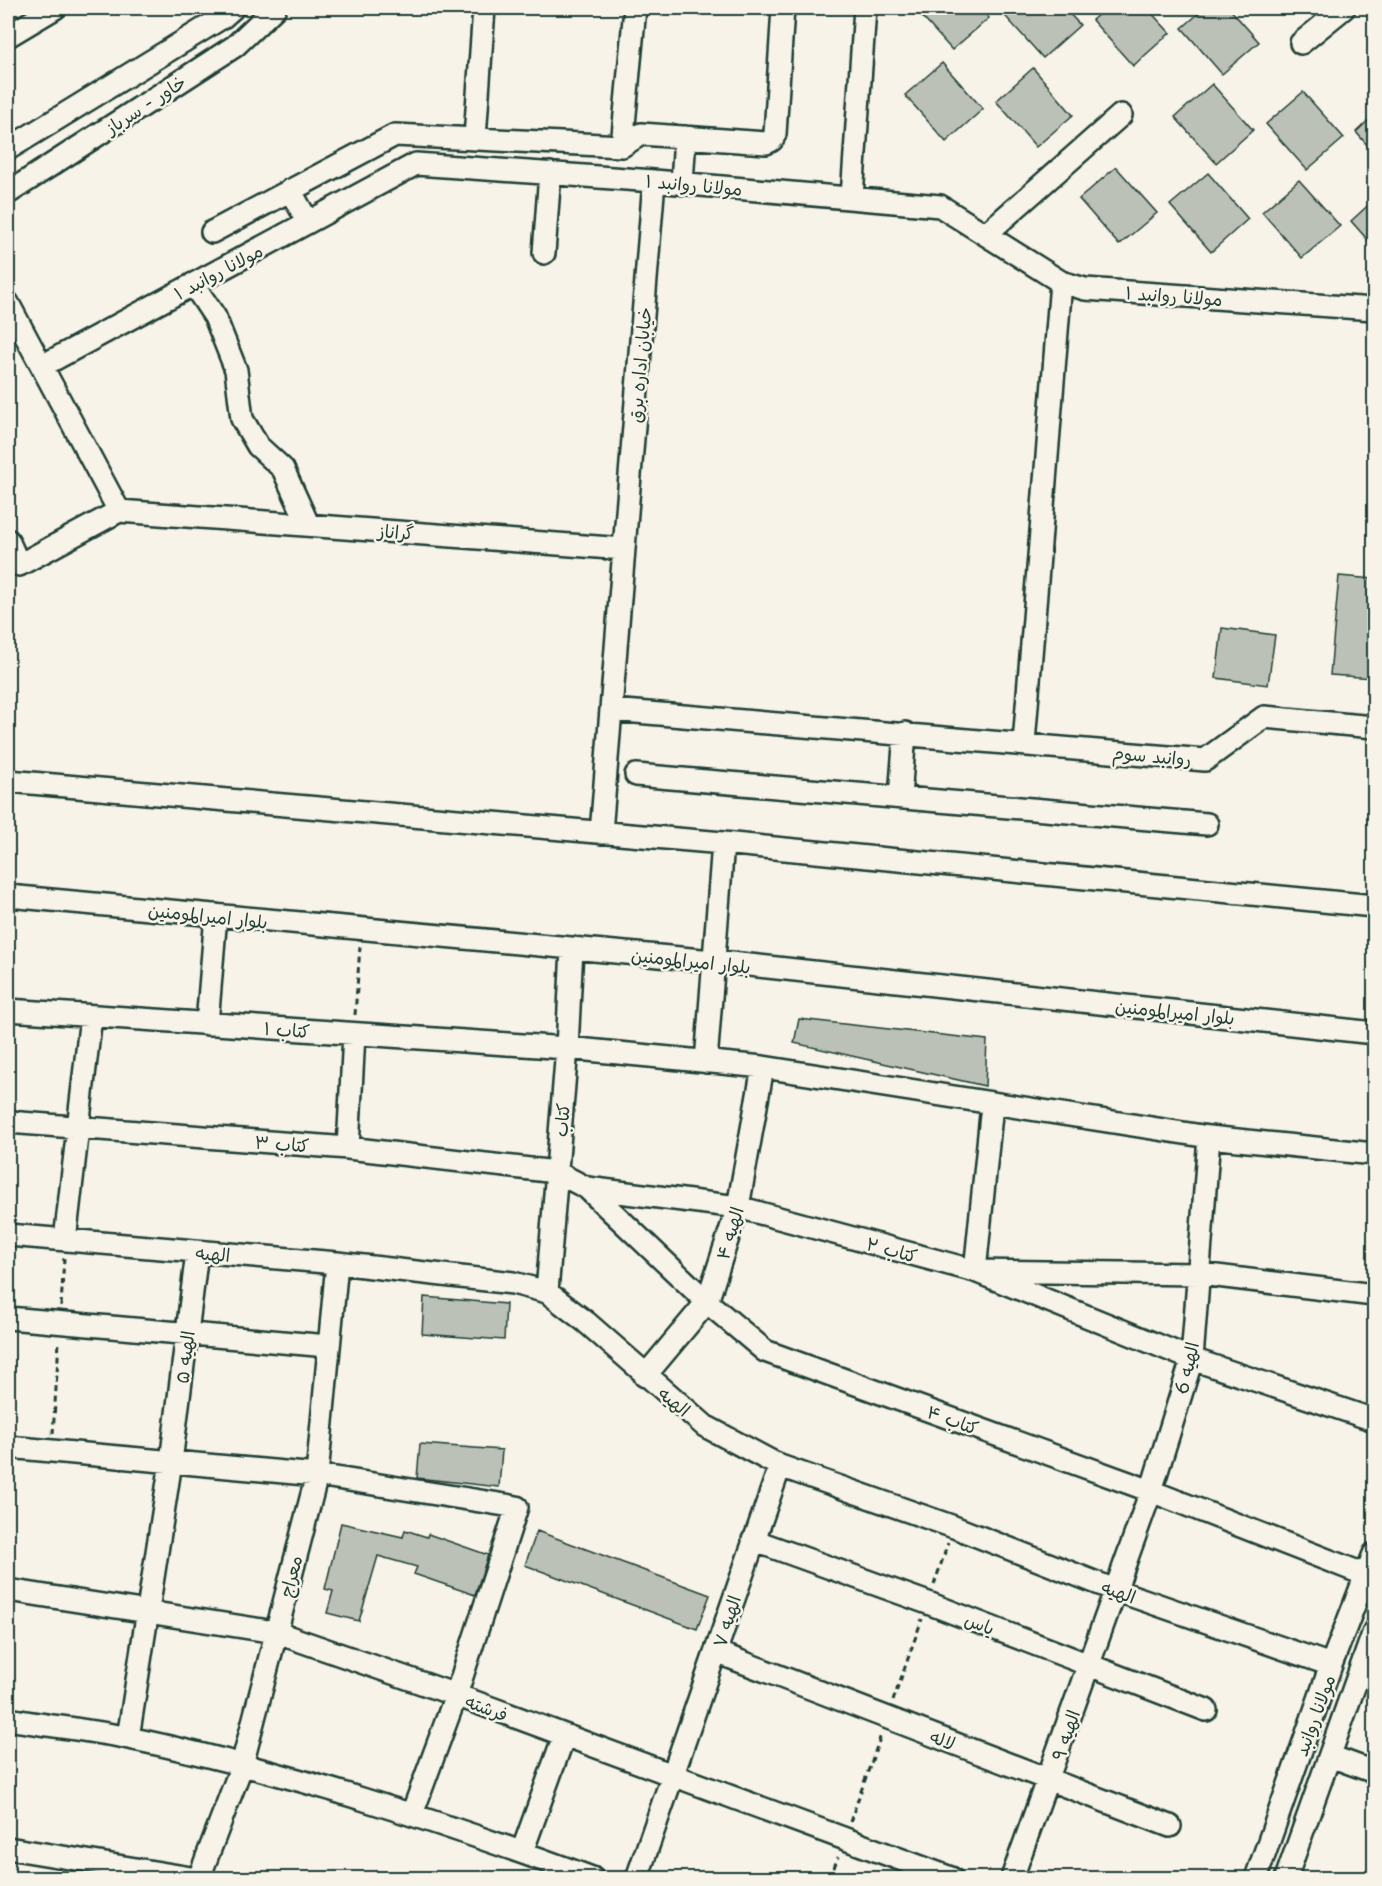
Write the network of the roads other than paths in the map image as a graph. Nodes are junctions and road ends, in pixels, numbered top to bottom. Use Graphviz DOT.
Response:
graph roads {
  1 [pos="55,8"];
  2 [pos="233,8"];
  3 [pos="275,8"];
  4 [pos="484,8"];
  5 [pos="635,8"];
  6 [pos="783,8"];
  7 [pos="865,8"];
  8 [pos="1344,8"];
  9 [pos="8,36"];
  10 [pos="1302,43"];
  11 [pos="1120,115"];
  12 [pos="685,137"];
  13 [pos="475,138"];
  14 [pos="622,146"];
  15 [pos="8,149"];
  16 [pos="550,173"];
  17 [pos="654,181"];
  18 [pos="682,183"];
  19 [pos="290,190"];
  20 [pos="8,193"];
  21 [pos="852,197"];
  22 [pos="308,222"];
  23 [pos="212,232"];
  24 [pos="986,234"];
  25 [pos="544,253"];
  26 [pos="1061,282"];
  27 [pos="193,284"];
  28 [pos="8,304"];
  29 [pos="1374,309"];
  30 [pos="42,366"];
  31 [pos="119,511"];
  32 [pos="308,524"];
  33 [pos="8,540"];
  34 [pos="624,549"];
  35 [pos="612,710"];
  36 [pos="1374,727"];
  37 [pos="905,733"];
  38 [pos="1024,743"];
  39 [pos="636,775"];
  40 [pos="8,781"];
  41 [pos="900,797"];
  42 [pos="1207,824"];
  43 [pos="601,833"];
  44 [pos="723,843"];
  45 [pos="8,896"];
  46 [pos="1374,906"];
  47 [pos="216,915"];
  48 [pos="572,948"];
  49 [pos="713,961"];
  50 [pos="8,1010"];
  51 [pos="91,1016"];
  52 [pos="207,1024"];
  53 [pos="1374,1033"];
  54 [pos="354,1034"];
  55 [pos="567,1048"];
  56 [pos="706,1062"];
  57 [pos="763,1067"];
  58 [pos="992,1105"];
  59 [pos="8,1122"];
  60 [pos="76,1127"];
  61 [pos="1209,1137"];
  62 [pos="348,1148"];
  63 [pos="1374,1154"];
  64 [pos="556,1172"];
  65 [pos="587,1188"];
  66 [pos="738,1207"];
  67 [pos="8,1236"];
  68 [pos="65,1240"];
  69 [pos="197,1252"];
  70 [pos="337,1263"];
  71 [pos="975,1271"];
  72 [pos="1200,1274"];
  73 [pos="547,1292"];
  74 [pos="1374,1295"];
  75 [pos="707,1302"];
  76 [pos="8,1318"];
  77 [pos="187,1334"];
  78 [pos="328,1346"];
  79 [pos="1192,1359"];
  80 [pos="645,1376"];
  81 [pos="1374,1420"];
  82 [pos="8,1447"];
  83 [pos="171,1462"];
  84 [pos="780,1466"];
  85 [pos="317,1474"];
  86 [pos="1151,1491"];
  87 [pos="753,1540"];
  88 [pos="1374,1554"];
  89 [pos="1366,1575"];
  90 [pos="8,1590"];
  91 [pos="1115,1590"];
  92 [pos="147,1613"];
  93 [pos="1374,1631"];
  94 [pos="275,1632"];
  95 [pos="716,1652"];
  96 [pos="1088,1665"];
  97 [pos="1331,1665"];
  98 [pos="456,1695"];
  99 [pos="1206,1710"];
  100 [pos="8,1719"];
  101 [pos="564,1736"];
  102 [pos="128,1738"];
  103 [pos="1330,1756"];
  104 [pos="242,1765"];
  105 [pos="1374,1772"];
  106 [pos="674,1776"];
  107 [pos="1049,1780"];
  108 [pos="412,1814"];
  109 [pos="1170,1826"];
  110 [pos="8,1848"];
  111 [pos="522,1852"];
  112 [pos="191,1878"];
  113 [pos="199,1878"];
  114 [pos="592,1878"];
  115 [pos="637,1878"];
  116 [pos="951,1878"];
  117 [pos="1012,1878"];
  118 [pos="1256,1878"];
  119 [pos="1286,1878"];
  1 -- 9 [label="street"];
  2 -- 15 [label="street, خاور - سرباز"];
  3 -- 20 [label="street, خاور - سرباز"];
  4 -- 13 [label="street"];
  5 -- 14 [label="street"];
  6 -- 12 [label="street"];
  7 -- 21 [label="street"];
  8 -- 10 [label="street"];
  11 -- 24 [label="street"];
  12 -- 14 [label="street"];
  12 -- 18 [label="street"];
  13 -- 14 [label="street"];
  13 -- 19 [label="street"];
  16 -- 17 [label="street, مولانا روانبد ۱"];
  16 -- 22 [label="street, مولانا روانبد ۱"];
  16 -- 25 [label="street"];
  17 -- 18 [label="street, مولانا روانبد ۱"];
  17 -- 34 [label="street, خیابان اداره برق"];
  18 -- 21 [label="street, مولانا روانبد ۱"];
  19 -- 22 [label="street"];
  19 -- 23 [label="street"];
  21 -- 24 [label="street, مولانا روانبد ۱"];
  22 -- 27 [label="street, مولانا روانبد ۱"];
  24 -- 26 [label="street, مولانا روانبد ۱"];
  26 -- 29 [label="street, مولانا روانبد ۱"];
  26 -- 38 [label="street"];
  27 -- 30 [label="street, مولانا روانبد ۱"];
  27 -- 32 [label="street"];
  28 -- 30 [label="street"];
  30 -- 31 [label="street"];
  31 -- 32 [label="street, گراناز"];
  31 -- 33 [label="street"];
  32 -- 34 [label="street, گراناز"];
  34 -- 35 [label="street"];
  35 -- 37 [label="street, روانبد سوم"];
  35 -- 43 [label="street"];
  36 -- 38 [label="street, روانبد سوم"];
  37 -- 38 [label="street, روانبد سوم"];
  37 -- 41 [label="street"];
  39 -- 41 [label="street"];
  40 -- 43 [label="street"];
  41 -- 42 [label="street"];
  43 -- 44 [label="street"];
  44 -- 46 [label="street"];
  44 -- 49 [label="street"];
  45 -- 47 [label="street, بلوار امیرالمومنین"];
  47 -- 48 [label="street, بلوار امیرالمومنین"];
  47 -- 52 [label="street"];
  48 -- 49 [label="street, بلوار امیرالمومنین"];
  48 -- 55 [label="street, کتاب"];
  49 -- 53 [label="street, بلوار امیرالمومنین"];
  49 -- 56 [label="street"];
  50 -- 51 [label="street, کتاب ۱"];
  51 -- 52 [label="street, کتاب ۱"];
  51 -- 60 [label="street"];
  52 -- 54 [label="street, کتاب ۱"];
  54 -- 55 [label="street, کتاب ۱"];
  54 -- 62 [label="street"];
  55 -- 56 [label="street, کتاب ۱"];
  55 -- 64 [label="street, کتاب"];
  56 -- 57 [label="street, کتاب ۱"];
  57 -- 58 [label="street, کتاب ۱"];
  57 -- 66 [label="street, الهیه ۴"];
  58 -- 61 [label="street, کتاب ۱"];
  58 -- 71 [label="street"];
  59 -- 60 [label="street, کتاب ۳"];
  60 -- 62 [label="street, کتاب ۳"];
  60 -- 68 [label="street"];
  61 -- 63 [label="street, کتاب ۱"];
  61 -- 72 [label="street, الهیه 6"];
  62 -- 64 [label="street, کتاب ۳"];
  64 -- 65 [label="street"];
  64 -- 73 [label="street, کتاب"];
  65 -- 66 [label="street, کتاب ۲"];
  65 -- 75 [label="street, کتاب ۴"];
  66 -- 71 [label="street, کتاب ۲"];
  66 -- 75 [label="street, الهیه ۴"];
  67 -- 68 [label="street, الهیه"];
  68 -- 69 [label="street, الهیه"];
  69 -- 70 [label="street, الهیه"];
  69 -- 77 [label="street, الهیه ۵"];
  70 -- 73 [label="street, الهیه"];
  70 -- 78 [label="street, معراج"];
  71 -- 72 [label="street, کتاب ۲"];
  71 -- 79 [label="street"];
  72 -- 74 [label="street, کتاب ۲"];
  72 -- 79 [label="street, الهیه 6"];
  73 -- 80 [label="street, الهیه"];
  75 -- 80 [label="street, الهیه ۴"];
  75 -- 86 [label="street, کتاب ۴"];
  76 -- 77 [label="street"];
  77 -- 78 [label="street"];
  77 -- 83 [label="street, الهیه ۵"];
  78 -- 85 [label="street, معراج"];
  79 -- 81 [label="street"];
  79 -- 86 [label="street, الهیه 6"];
  80 -- 84 [label="street, الهیه"];
  82 -- 83 [label="street"];
  83 -- 85 [label="street"];
  83 -- 92 [label="street, الهیه ۵"];
  84 -- 87 [label="street, الهیه ۷"];
  84 -- 91 [label="street, الهیه"];
  85 -- 94 [label="street, معراج"];
  85 -- 98 [label="street"];
  86 -- 89 [label="street, کتاب ۴"];
  86 -- 91 [label="street, الهیه 6"];
  87 -- 95 [label="street, الهیه ۷"];
  87 -- 96 [label="street, یاس"];
  88 -- 89 [label="street, مولانا روانبد"];
  89 -- 97 [label="street, مولانا روانبد"];
  90 -- 92 [label="street, فرشته"];
  91 -- 96 [label="street, الهیه ۹"];
  91 -- 97 [label="street, الهیه"];
  92 -- 94 [label="street, فرشته"];
  92 -- 102 [label="street, الهیه ۵"];
  93 -- 103 [label="street, مولانا روانبد"];
  94 -- 98 [label="street, فرشته"];
  94 -- 104 [label="street, معراج"];
  95 -- 106 [label="street, الهیه ۷"];
  95 -- 107 [label="street, لاله"];
  96 -- 99 [label="street, یاس"];
  96 -- 107 [label="street, الهیه ۹"];
  97 -- 118 [label="street, مولانا روانبد"];
  98 -- 101 [label="street, فرشته"];
  98 -- 108 [label="street"];
  100 -- 102 [label="street"];
  101 -- 106 [label="street, فرشته"];
  101 -- 111 [label="street"];
  102 -- 104 [label="street"];
  103 -- 105 [label="street"];
  103 -- 119 [label="street, مولانا روانبد"];
  104 -- 108 [label="street"];
  104 -- 113 [label="street, معراج"];
  106 -- 115 [label="street, الهیه ۷"];
  106 -- 116 [label="street, فرشته"];
  107 -- 109 [label="street, لاله"];
  107 -- 117 [label="street, الهیه ۹"];
  108 -- 111 [label="street"];
  110 -- 112 [label="street"];
  111 -- 114 [label="street"];
}
